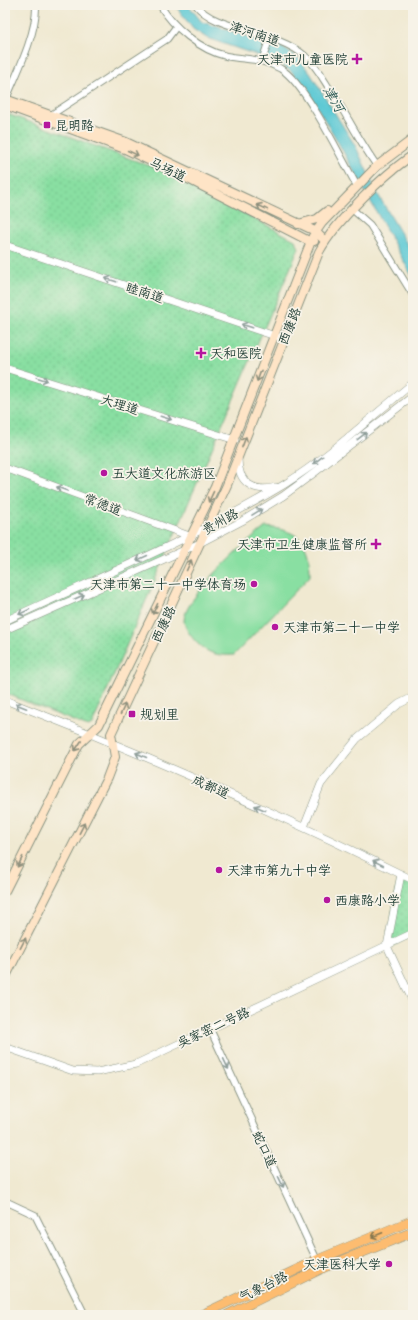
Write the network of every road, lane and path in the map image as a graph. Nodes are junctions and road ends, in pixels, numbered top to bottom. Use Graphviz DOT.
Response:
graph roads {
  1 [pos="36,5"];
  2 [pos="160,5"];
  3 [pos="196,5"];
  4 [pos="176,27"];
  5 [pos="270,37"];
  6 [pos="262,61"];
  7 [pos="5,101"];
  8 [pos="50,115"];
  9 [pos="413,139"];
  10 [pos="413,155"];
  11 [pos="377,166"];
  12 [pos="357,186"];
  13 [pos="352,209"];
  14 [pos="298,224"];
  15 [pos="290,230"];
  16 [pos="314,237"];
  17 [pos="325,241"];
  18 [pos="5,245"];
  19 [pos="304,261"];
  20 [pos="413,295"];
  21 [pos="293,316"];
  22 [pos="274,335"];
  23 [pos="284,339"];
  24 [pos="5,368"];
  25 [pos="413,383"];
  26 [pos="413,396"];
  27 [pos="235,440"];
  28 [pos="238,457"];
  29 [pos="5,468"];
  30 [pos="286,483"];
  31 [pos="207,529"];
  32 [pos="191,536"];
  33 [pos="198,544"];
  34 [pos="183,551"];
  35 [pos="5,621"];
  36 [pos="5,630"];
  37 [pos="413,697"];
  38 [pos="5,700"];
  39 [pos="89,733"];
  40 [pos="111,742"];
  41 [pos="304,827"];
  42 [pos="401,874"];
  43 [pos="413,880"];
  44 [pos="6,886"];
  45 [pos="413,933"];
  46 [pos="387,946"];
  47 [pos="5,978"];
  48 [pos="413,1002"];
  49 [pos="210,1029"];
  50 [pos="5,1047"];
  51 [pos="5,1201"];
  52 [pos="413,1220"];
  53 [pos="413,1232"];
  54 [pos="317,1260"];
  55 [pos="321,1269"];
  56 [pos="85,1315"];
  57 [pos="202,1315"];
  58 [pos="227,1315"];
  1 -- 7 [label="street"];
  2 -- 4 [label="street"];
  3 -- 5 [label="street, 津河南道"];
  4 -- 6 [label="street"];
  4 -- 8 [label="street"];
  5 -- 6 [label="street"];
  5 -- 11 [label="street, 津河南道"];
  6 -- 12 [label="street"];
  7 -- 8 [label="main road, 马场道"];
  7 -- 15 [label="main road, 马场道, one-way"];
  14 -- 8 [label="main road, 马场道, one-way"];
  9 -- 11 [label="main road"];
  10 -- 13 [label="main road"];
  11 -- 12 [label="main road"];
  12 -- 14 [label="main road"];
  12 -- 16 [label="main road"];
  13 -- 17 [label="main road"];
  13 -- 20 [label="street"];
  14 -- 16 [label="main road, 马场道"];
  15 -- 16 [label="main road, 马场道"];
  15 -- 19 [label="main road"];
  16 -- 17 [label="main road, 马场道"];
  16 -- 19 [label="main road, 西康路"];
  16 -- 21 [label="main road"];
  17 -- 21 [label="main road, 西康路"];
  22 -- 18 [label="street, 睦南道, one-way"];
  19 -- 22 [label="main road, 西康路"];
  21 -- 23 [label="main road, 西康路"];
  22 -- 23 [label="street, 睦南道"];
  22 -- 27 [label="main road, 西康路, one-way"];
  28 -- 23 [label="main road, 西康路, one-way"];
  24 -- 27 [label="street, 大理道, one-way"];
  25 -- 30 [label="street, 贵州路, one-way"];
  33 -- 26 [label="street, 贵州路, one-way"];
  27 -- 32 [label="main road, 西康路, one-way"];
  28 -- 30 [label="street"];
  28 -- 31 [label="main road, 西康路"];
  32 -- 29 [label="street, 常德道, one-way"];
  30 -- 31 [label="street, 贵州路"];
  31 -- 32 [label="street, 贵州路"];
  31 -- 33 [label="main road, 西康路"];
  32 -- 33 [label="street, 常德道"];
  32 -- 34 [label="main road, 西康路"];
  32 -- 35 [label="street, 贵州路, one-way"];
  33 -- 34 [label="street, 贵州路"];
  40 -- 33 [label="main road, 西康路, one-way"];
  36 -- 34 [label="street, 贵州路, one-way"];
  34 -- 39 [label="main road, 西康路, one-way"];
  37 -- 41 [label="street"];
  39 -- 38 [label="street, 成都道, one-way"];
  39 -- 40 [label="street, 成都道"];
  39 -- 44 [label="main road, 西康路, one-way"];
  41 -- 40 [label="street, 成都道, one-way"];
  47 -- 40 [label="main road, 西康路, one-way"];
  42 -- 41 [label="street, 成都道, one-way"];
  42 -- 43 [label="street, 成都道"];
  42 -- 46 [label="street"];
  45 -- 46 [label="street, 吴家窑二号路"];
  46 -- 48 [label="street"];
  46 -- 49 [label="street, 吴家窑二号路"];
  49 -- 50 [label="street, 吴家窑二号路"];
  49 -- 54 [label="street, 蛇口道, one-way"];
  51 -- 56 [label="street"];
  52 -- 54 [label="main road, 气象台路, one-way"];
  53 -- 55 [label="main road, 气象台路"];
  54 -- 55 [label="street, 蛇口道"];
  54 -- 57 [label="main road, 气象台路"];
  55 -- 58 [label="main road, 气象台路"];
}
